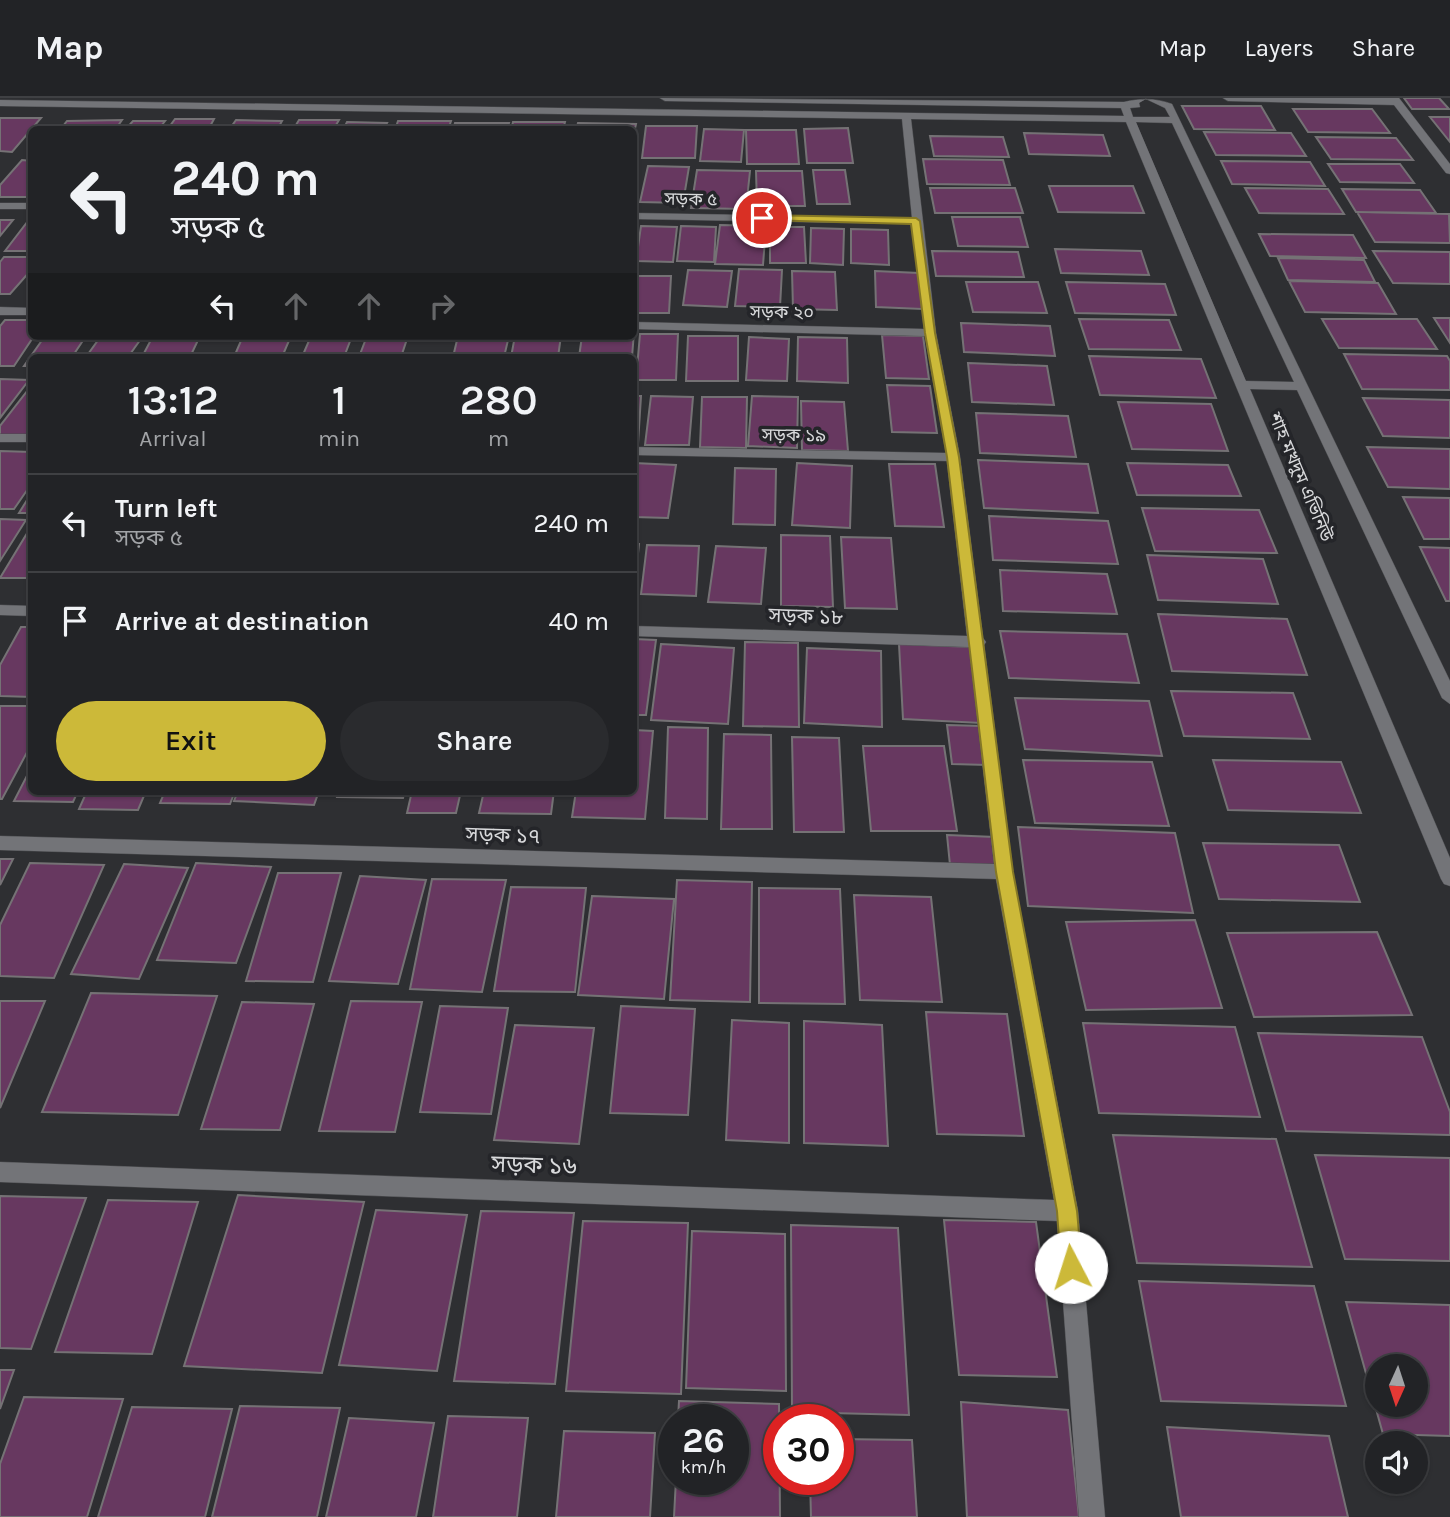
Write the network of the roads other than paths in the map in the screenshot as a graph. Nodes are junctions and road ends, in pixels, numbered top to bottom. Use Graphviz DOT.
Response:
graph roads {
  1 [pos="665,98"];
  2 [pos="1142,98"];
  3 [pos="1150,98"];
  4 [pos="1228,98"];
  5 [pos="1395,100"];
  6 [pos="0,103"];
  7 [pos="1169,106"];
  8 [pos="1127,112"];
  9 [pos="906,115"];
  10 [pos="1176,120"];
  11 [pos="1444,157"];
  12 [pos="1450,171"];
  13 [pos="0,206"];
  14 [pos="28,206"];
  15 [pos="637,216"];
  16 [pos="916,221"];
  17 [pos="0,311"];
  18 [pos="28,312"];
  19 [pos="637,326"];
  20 [pos="930,333"];
  21 [pos="1241,385"];
  22 [pos="1301,387"];
  23 [pos="0,438"];
  24 [pos="28,438"];
  25 [pos="637,450"];
  26 [pos="953,457"];
  27 [pos="0,610"];
  28 [pos="28,611"];
  29 [pos="637,631"];
  30 [pos="978,642"];
  31 [pos="1450,698"];
  32 [pos="0,843"];
  33 [pos="1004,872"];
  34 [pos="1450,879"];
  35 [pos="0,1172"];
  36 [pos="1067,1211"];
  37 [pos="1092,1517"];
  1 -- 8 [label="street"];
  2 -- 8 [label="street"];
  3 -- 7 [label="street"];
  4 -- 5 [label="street"];
  5 -- 11 [label="street"];
  6 -- 9 [label="street"];
  7 -- 8 [label="street"];
  7 -- 10 [label="street, শাহ মখদুম এভিনিউ"];
  8 -- 9 [label="street"];
  8 -- 10 [label="street"];
  8 -- 21 [label="street, শাহ মখদুম এভিনিউ"];
  9 -- 16 [label="street"];
  10 -- 22 [label="street, শাহ মখদুম এভিনিউ"];
  11 -- 12 [label="street"];
  13 -- 14 [label="street"];
  15 -- 16 [label="street, সড়ক ৫"];
  16 -- 20 [label="street"];
  17 -- 18 [label="street"];
  19 -- 20 [label="street, সড়ক ২০"];
  20 -- 26 [label="street"];
  21 -- 22 [label="street"];
  21 -- 34 [label="street, শাহ মখদুম এভিনিউ"];
  22 -- 31 [label="street, শাহ মখদুম এভিনিউ"];
  23 -- 24 [label="street"];
  25 -- 26 [label="street, সড়ক ১৯"];
  26 -- 30 [label="street"];
  27 -- 28 [label="street"];
  29 -- 30 [label="street, সড়ক ১৮"];
  30 -- 33 [label="street"];
  32 -- 33 [label="street, সড়ক ১৭"];
  33 -- 36 [label="street"];
  35 -- 36 [label="street, সড়ক ১৬"];
  36 -- 37 [label="street"];
}
